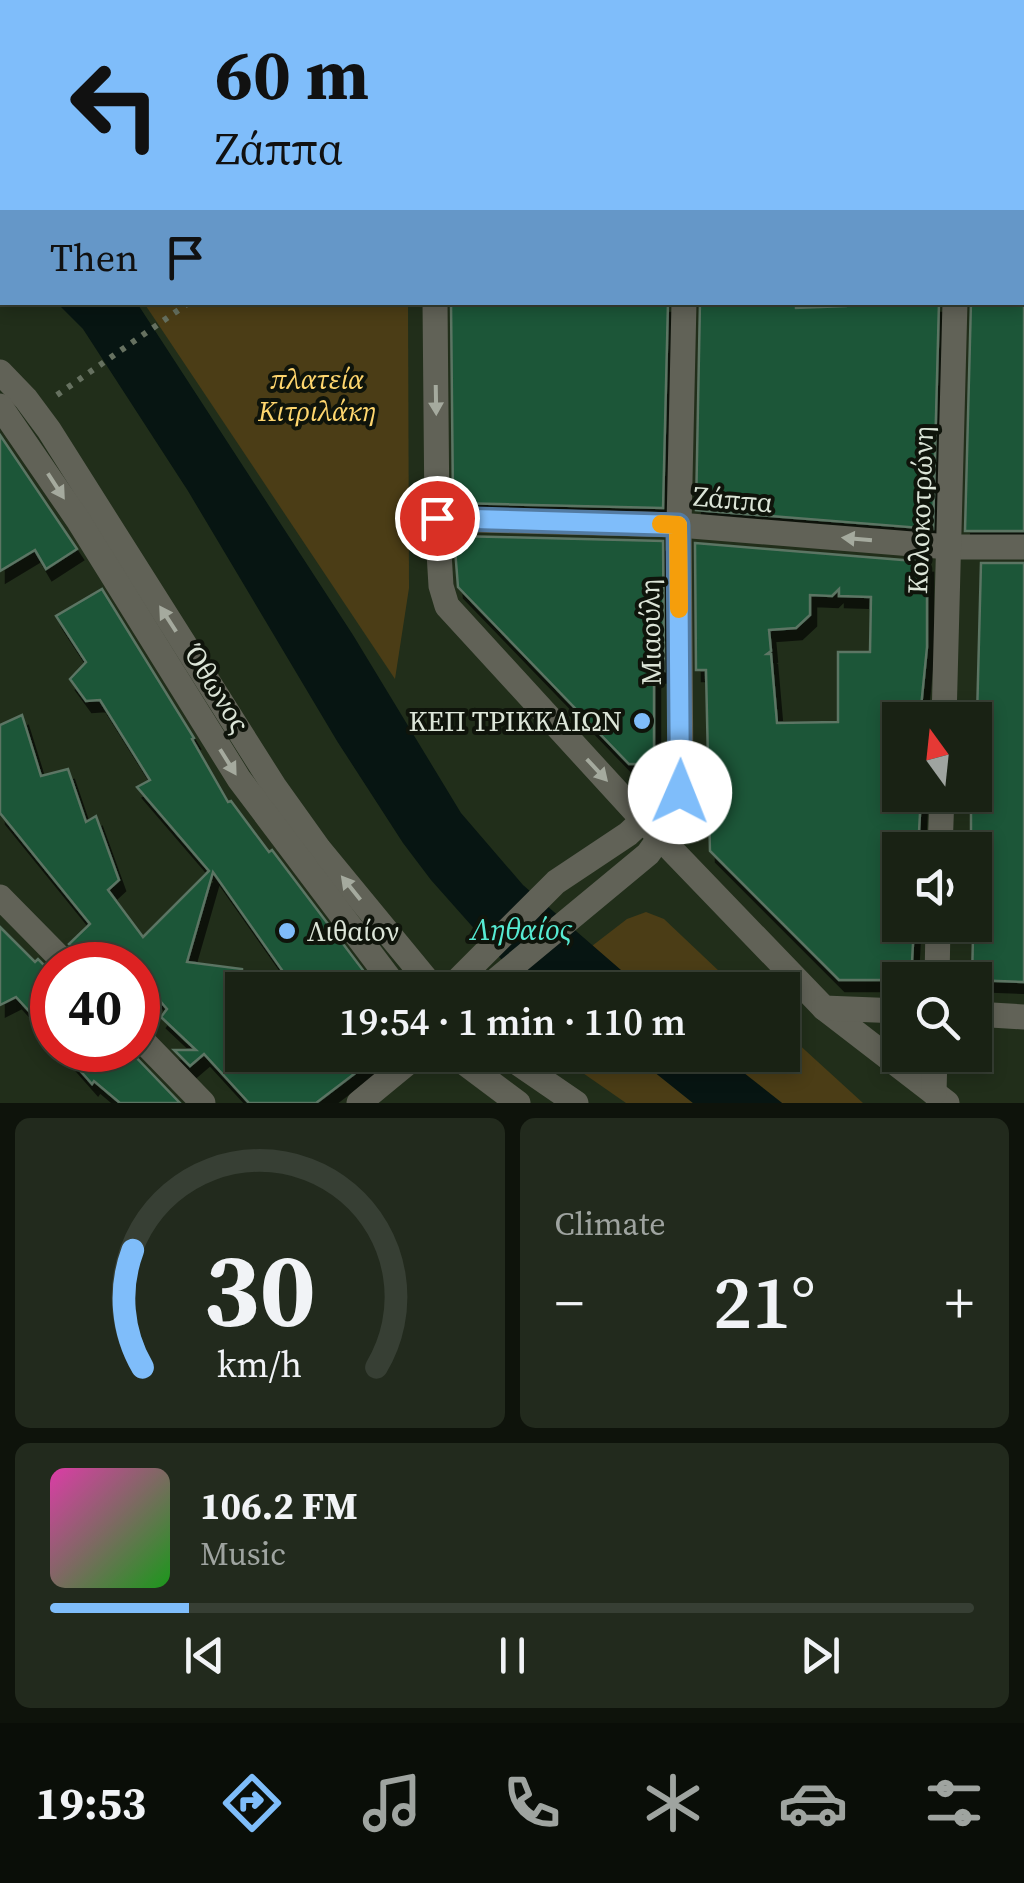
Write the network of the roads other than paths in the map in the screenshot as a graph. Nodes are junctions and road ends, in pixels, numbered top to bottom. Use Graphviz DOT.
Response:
graph roads {
  1 [pos="434,305"];
  2 [pos="684,305"];
  3 [pos="955,305"];
  4 [pos="0,372"];
  5 [pos="12,418"];
  6 [pos="437,518"];
  7 [pos="678,525"];
  8 [pos="948,546"];
  9 [pos="1024,547"];
  10 [pos="944,702"];
  11 [pos="652,829"];
  12 [pos="0,897"];
  13 [pos="44,942"];
  14 [pos="384,972"];
  15 [pos="420,972"];
  16 [pos="464,972"];
  17 [pos="506,972"];
  18 [pos="824,1008"];
  19 [pos="882,1010"];
  20 [pos="992,1015"];
  21 [pos="1024,1016"];
  22 [pos="160,1059"];
  23 [pos="397,1072"];
  24 [pos="477,1072"];
  25 [pos="531,1072"];
  26 [pos="937,1072"];
  27 [pos="940,1098"];
  28 [pos="203,1103"];
  29 [pos="360,1103"];
  30 [pos="518,1103"];
  31 [pos="576,1103"];
  1 -- 6 [label="street, one-way"];
  2 -- 7 [label="street, Μιαούλη"];
  3 -- 8 [label="street, Κολοκοτρώνη"];
  4 -- 5 [label="street"];
  5 -- 14 [label="street, Όθωνος, one-way"];
  15 -- 5 [label="street, one-way"];
  6 -- 7 [label="street, Ζάππα"];
  6 -- 11 [label="street, one-way"];
  8 -- 7 [label="street, Ζάππα, one-way"];
  7 -- 11 [label="street, Μιαούλη"];
  8 -- 9 [label="street, Ζάππα"];
  8 -- 10 [label="street, Κολοκοτρώνη"];
  11 -- 16 [label="street"];
  11 -- 17 [label="street, Μιαούλη"];
  11 -- 18 [label="street"];
  12 -- 13 [label="street"];
  18 -- 19 [label="street"];
  18 -- 27 [label="street"];
  20 -- 21 [label="street"];
  22 -- 28 [label="street"];
  23 -- 29 [label="street"];
  24 -- 30 [label="street"];
  25 -- 31 [label="street"];
  26 -- 27 [label="street"];
}
